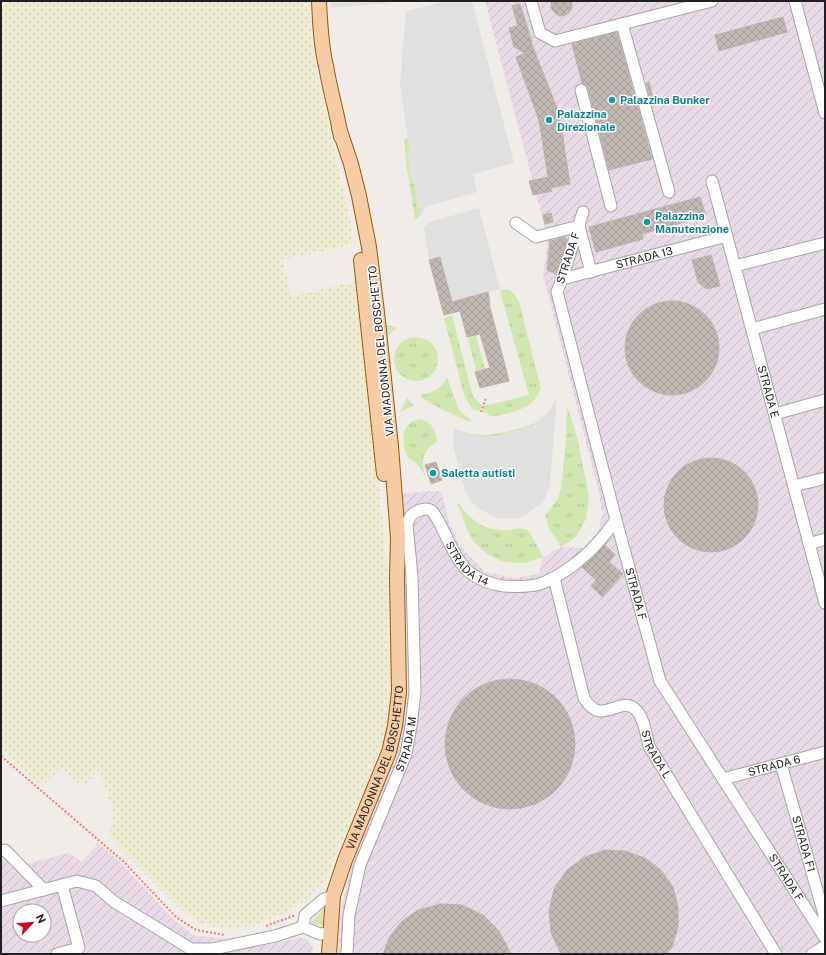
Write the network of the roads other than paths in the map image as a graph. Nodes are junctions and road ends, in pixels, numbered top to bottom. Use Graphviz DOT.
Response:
graph roads {
  1 [pos="319,1"];
  2 [pos="531,1"];
  3 [pos="712,1"];
  4 [pos="795,1"];
  5 [pos="622,24"];
  6 [pos="581,90"];
  7 [pos="825,113"];
  8 [pos="712,181"];
  9 [pos="669,192"];
  10 [pos="611,206"];
  11 [pos="583,212"];
  12 [pos="516,223"];
  13 [pos="579,226"];
  14 [pos="727,236"];
  15 [pos="825,243"];
  16 [pos="735,266"];
  17 [pos="591,272"];
  18 [pos="562,279"];
  19 [pos="825,309"];
  20 [pos="752,329"];
  21 [pos="825,400"];
  22 [pos="775,414"];
  23 [pos="825,478"];
  24 [pos="794,486"];
  25 [pos="616,520"];
  26 [pos="407,525"];
  27 [pos="825,539"];
  28 [pos="809,544"];
  29 [pos="554,578"];
  30 [pos="825,602"];
  31 [pos="825,752"];
  32 [pos="781,764"];
  33 [pos="723,779"];
  34 [pos="1,851"];
  35 [pos="62,885"];
  36 [pos="44,890"];
  37 [pos="334,896"];
  38 [pos="1,902"];
  39 [pos="825,924"];
  40 [pos="303,926"];
  41 [pos="330,933"];
  42 [pos="825,938"];
  43 [pos="825,946"];
  44 [pos="213,951"];
  45 [pos="57,954"];
  46 [pos="329,954"];
  47 [pos="347,954"];
  48 [pos="776,954"];
  49 [pos="812,954"];
  1 -- 37 [label="main road, VIA MADONNA DEL BOSCHETTO"];
  2 -- 5 [label="lane"];
  3 -- 5 [label="lane"];
  4 -- 7 [label="lane"];
  5 -- 9 [label="lane"];
  6 -- 10 [label="lane"];
  8 -- 14 [label="lane, STRADA E"];
  11 -- 13 [label="lane, STRADA F"];
  12 -- 13 [label="lane"];
  13 -- 17 [label="lane"];
  13 -- 18 [label="lane, STRADA F"];
  14 -- 16 [label="lane, STRADA E"];
  14 -- 17 [label="lane, STRADA 13"];
  15 -- 16 [label="lane"];
  16 -- 20 [label="lane, STRADA E"];
  17 -- 18 [label="lane, STRADA 13"];
  18 -- 25 [label="lane, STRADA F"];
  19 -- 20 [label="lane"];
  20 -- 22 [label="lane, STRADA E"];
  21 -- 22 [label="lane"];
  22 -- 24 [label="lane, STRADA E"];
  23 -- 24 [label="lane"];
  24 -- 28 [label="lane, STRADA E"];
  25 -- 29 [label="lane"];
  25 -- 33 [label="lane, STRADA F"];
  26 -- 29 [label="lane, STRADA 14"];
  26 -- 47 [label="lane, STRADA M"];
  27 -- 28 [label="lane"];
  28 -- 30 [label="lane, STRADA E"];
  29 -- 48 [label="lane, STRADA L"];
  31 -- 32 [label="lane, STRADA 6"];
  32 -- 33 [label="lane, STRADA 6"];
  32 -- 39 [label="lane, STRADA F1"];
  33 -- 42 [label="lane, STRADA F"];
  34 -- 36 [label="lane"];
  35 -- 36 [label="lane"];
  35 -- 44 [label="lane"];
  35 -- 45 [label="lane"];
  36 -- 38 [label="lane"];
  37 -- 40 [label="lane"];
  37 -- 41 [label="main road, VIA MADONNA DEL BOSCHETTO"];
  40 -- 41 [label="lane"];
  40 -- 44 [label="lane"];
  41 -- 46 [label="main road, VIA MADONNA DEL BOSCHETTO"];
  43 -- 49 [label="lane"];
}
